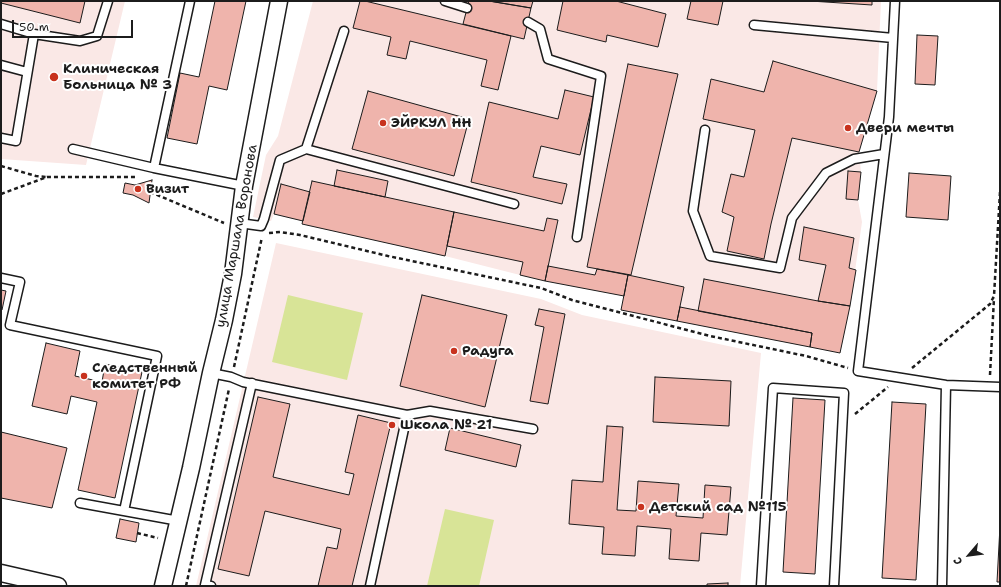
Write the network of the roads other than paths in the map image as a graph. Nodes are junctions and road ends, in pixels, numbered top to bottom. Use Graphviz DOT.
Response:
graph roads {
  1 [pos="108,1"];
  2 [pos="190,1"];
  3 [pos="279,1"];
  4 [pos="445,1"];
  5 [pos="895,1"];
  6 [pos="467,8"];
  7 [pos="528,22"];
  8 [pos="1,24"];
  9 [pos="754,25"];
  10 [pos="344,31"];
  11 [pos="34,34"];
  12 [pos="893,38"];
  13 [pos="1,65"];
  14 [pos="27,72"];
  15 [pos="705,130"];
  16 [pos="1,138"];
  17 [pos="306,148"];
  18 [pos="73,149"];
  19 [pos="884,154"];
  20 [pos="154,168"];
  21 [pos="244,186"];
  22 [pos="514,204"];
  23 [pos="239,226"];
  24 [pos="577,237"];
  25 [pos="1,278"];
  26 [pos="211,373"];
  27 [pos="252,383"];
  28 [pos="946,384"];
  29 [pos="1000,387"];
  30 [pos="407,415"];
  31 [pos="533,429"];
  32 [pos="80,503"];
  33 [pos="124,511"];
  34 [pos="178,521"];
  35 [pos="1,573"];
  36 [pos="58,586"];
  37 [pos="163,586"];
  38 [pos="211,586"];
  39 [pos="370,586"];
  40 [pos="761,586"];
  41 [pos="834,586"];
  42 [pos="942,586"];
  1 -- 11 [label="lane"];
  2 -- 20 [label="lane"];
  3 -- 21 [label="street, улица Маршала Воронова"];
  4 -- 6 [label="lane"];
  5 -- 12 [label="lane"];
  7 -- 24 [label="lane"];
  8 -- 11 [label="lane"];
  9 -- 12 [label="lane"];
  10 -- 17 [label="lane"];
  11 -- 14 [label="lane"];
  12 -- 19 [label="lane"];
  13 -- 14 [label="lane"];
  14 -- 16 [label="lane"];
  15 -- 19 [label="lane"];
  17 -- 22 [label="lane"];
  17 -- 23 [label="lane"];
  18 -- 20 [label="lane"];
  19 -- 28 [label="lane"];
  20 -- 21 [label="lane"];
  21 -- 23 [label="street, улица Маршала Воронова"];
  23 -- 26 [label="street, улица Маршала Воронова"];
  25 -- 33 [label="lane"];
  26 -- 27 [label="lane"];
  26 -- 34 [label="street, улица Маршала Воронова"];
  27 -- 30 [label="lane"];
  27 -- 38 [label="lane"];
  28 -- 29 [label="lane"];
  28 -- 42 [label="lane"];
  30 -- 31 [label="lane"];
  30 -- 39 [label="lane"];
  32 -- 33 [label="lane"];
  33 -- 34 [label="lane"];
  34 -- 37 [label="street, улица Маршала Воронова"];
  35 -- 36 [label="street"];
  40 -- 41 [label="lane"];
}
